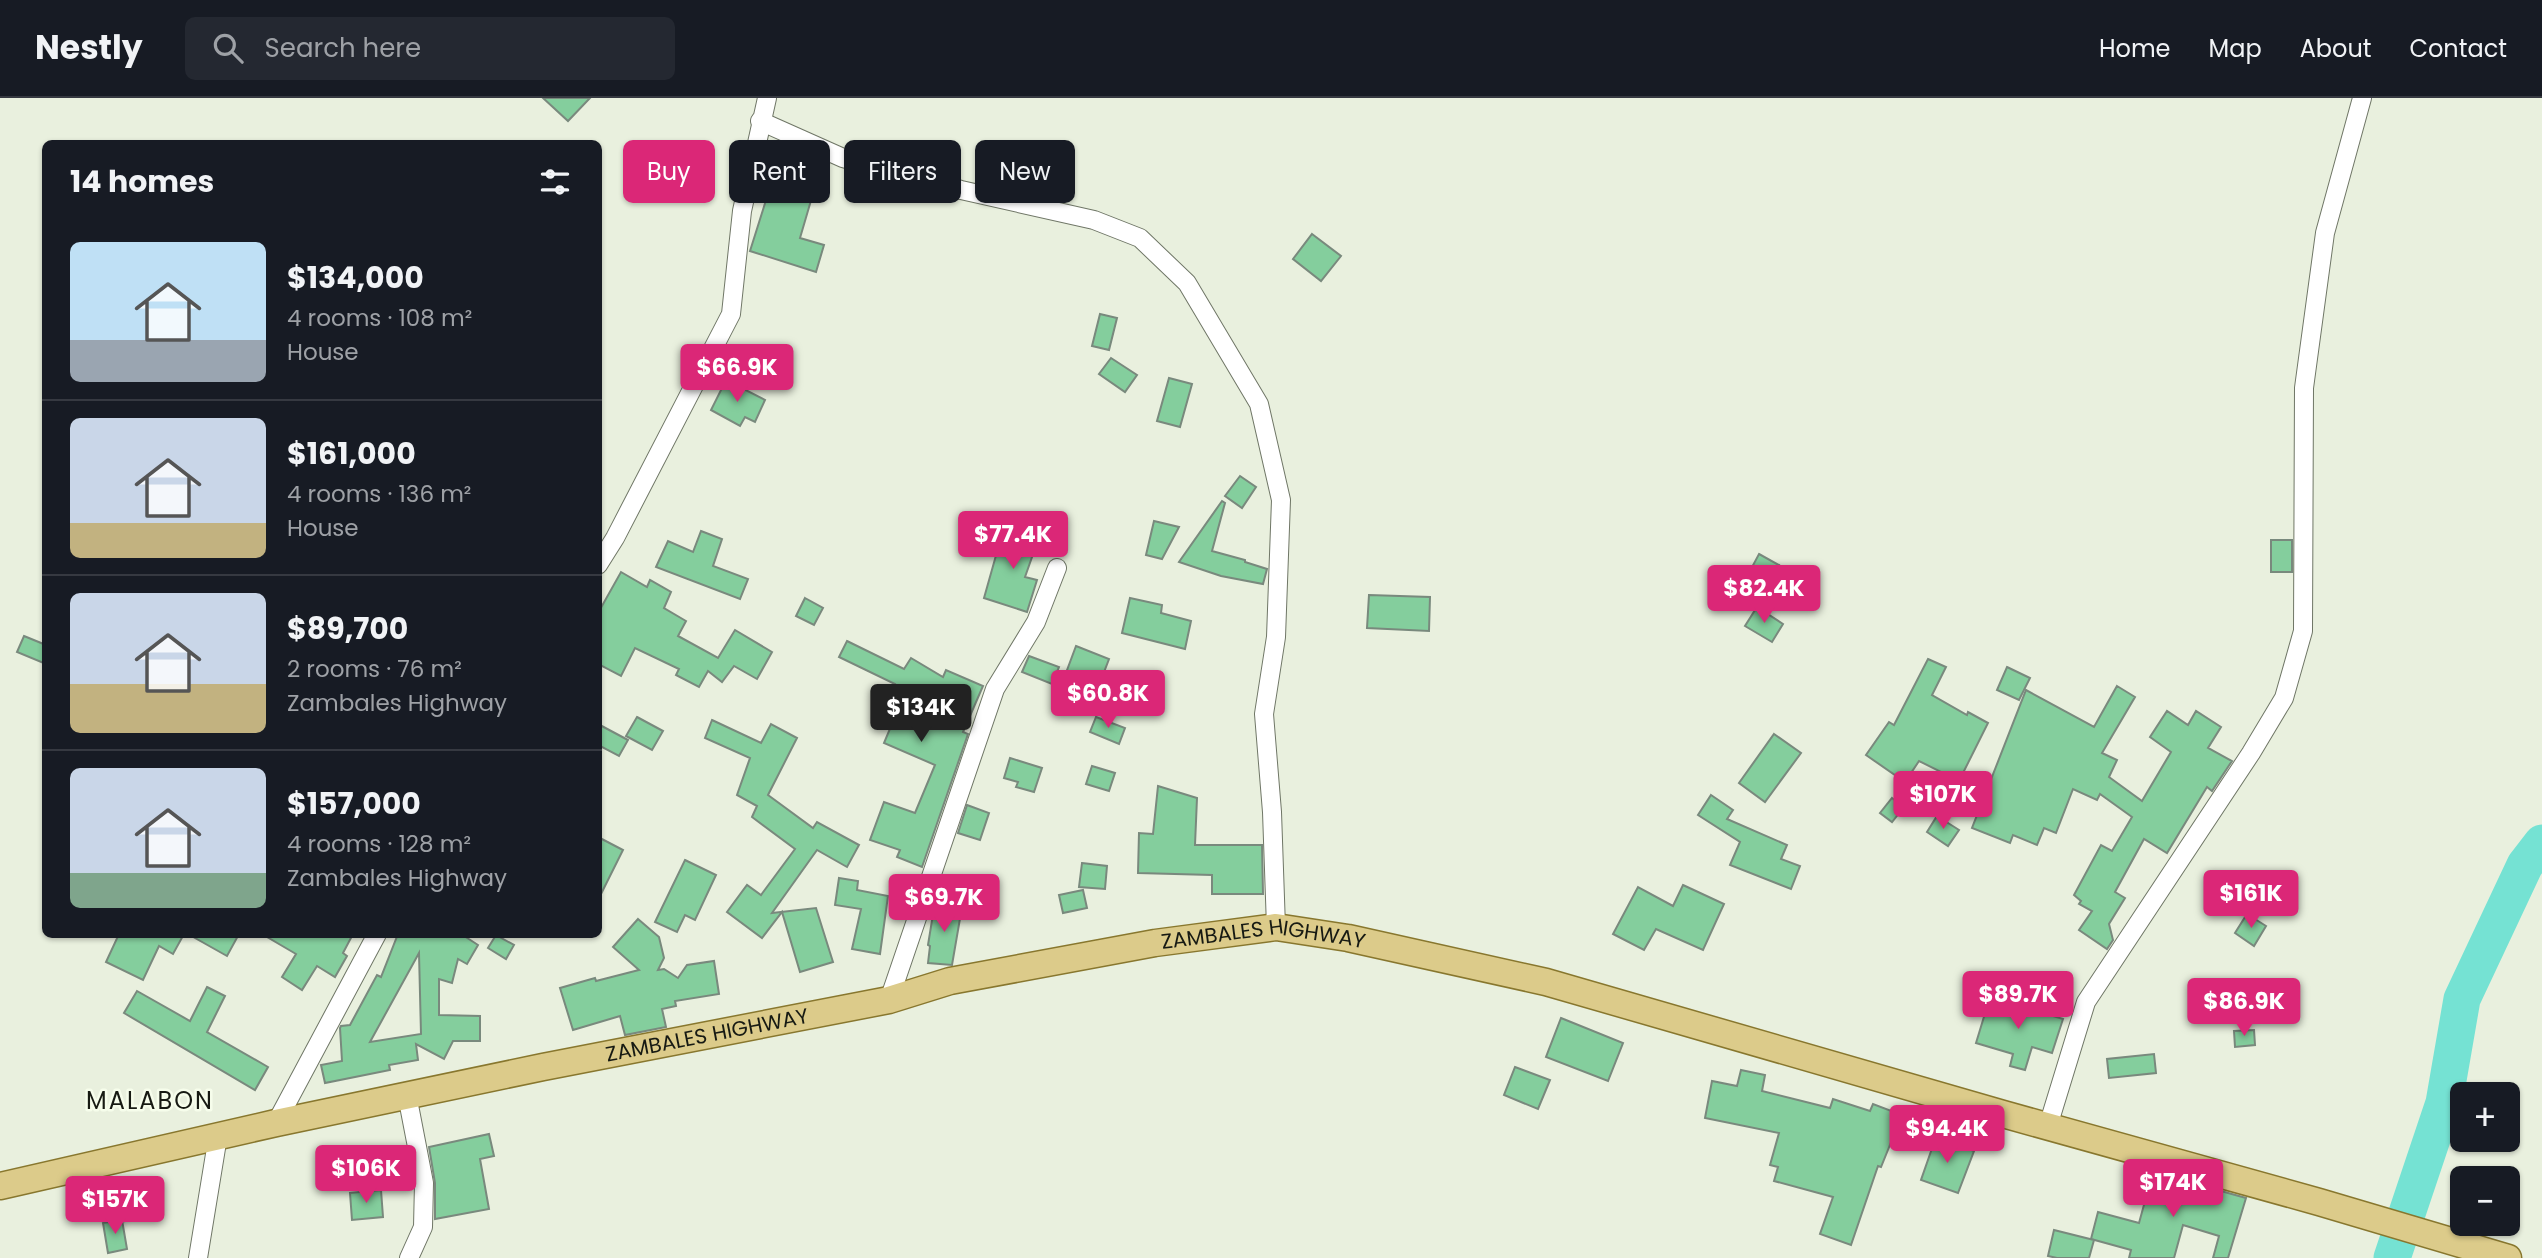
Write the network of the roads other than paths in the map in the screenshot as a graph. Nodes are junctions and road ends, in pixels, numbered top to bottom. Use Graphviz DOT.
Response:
graph roads {
  1 [pos="767,98"];
  2 [pos="2362,98"];
  3 [pos="760,121"];
  4 [pos="602,559"];
  5 [pos="1057,568"];
  6 [pos="1276,927"];
  7 [pos="375,938"];
  8 [pos="889,1000"];
  9 [pos="407,1096"];
  10 [pos="276,1123"];
  11 [pos="2048,1126"];
  12 [pos="218,1136"];
  13 [pos="0,1186"];
  14 [pos="198,1258"];
  15 [pos="409,1258"];
  16 [pos="2508,1258"];
  1 -- 3 [label="street"];
  2 -- 11 [label="street"];
  3 -- 4 [label="street"];
  3 -- 6 [label="street"];
  5 -- 8 [label="street"];
  6 -- 8 [label="main road, ZAMBALES HIGHWAY"];
  6 -- 11 [label="main road, ZAMBALES HIGHWAY"];
  7 -- 10 [label="street"];
  8 -- 9 [label="main road, ZAMBALES HIGHWAY"];
  9 -- 10 [label="main road, ZAMBALES HIGHWAY"];
  9 -- 15 [label="street"];
  10 -- 12 [label="main road, ZAMBALES HIGHWAY"];
  11 -- 16 [label="main road, ZAMBALES HIGHWAY"];
  12 -- 13 [label="main road, ZAMBALES HIGHWAY"];
  12 -- 14 [label="street"];
}
